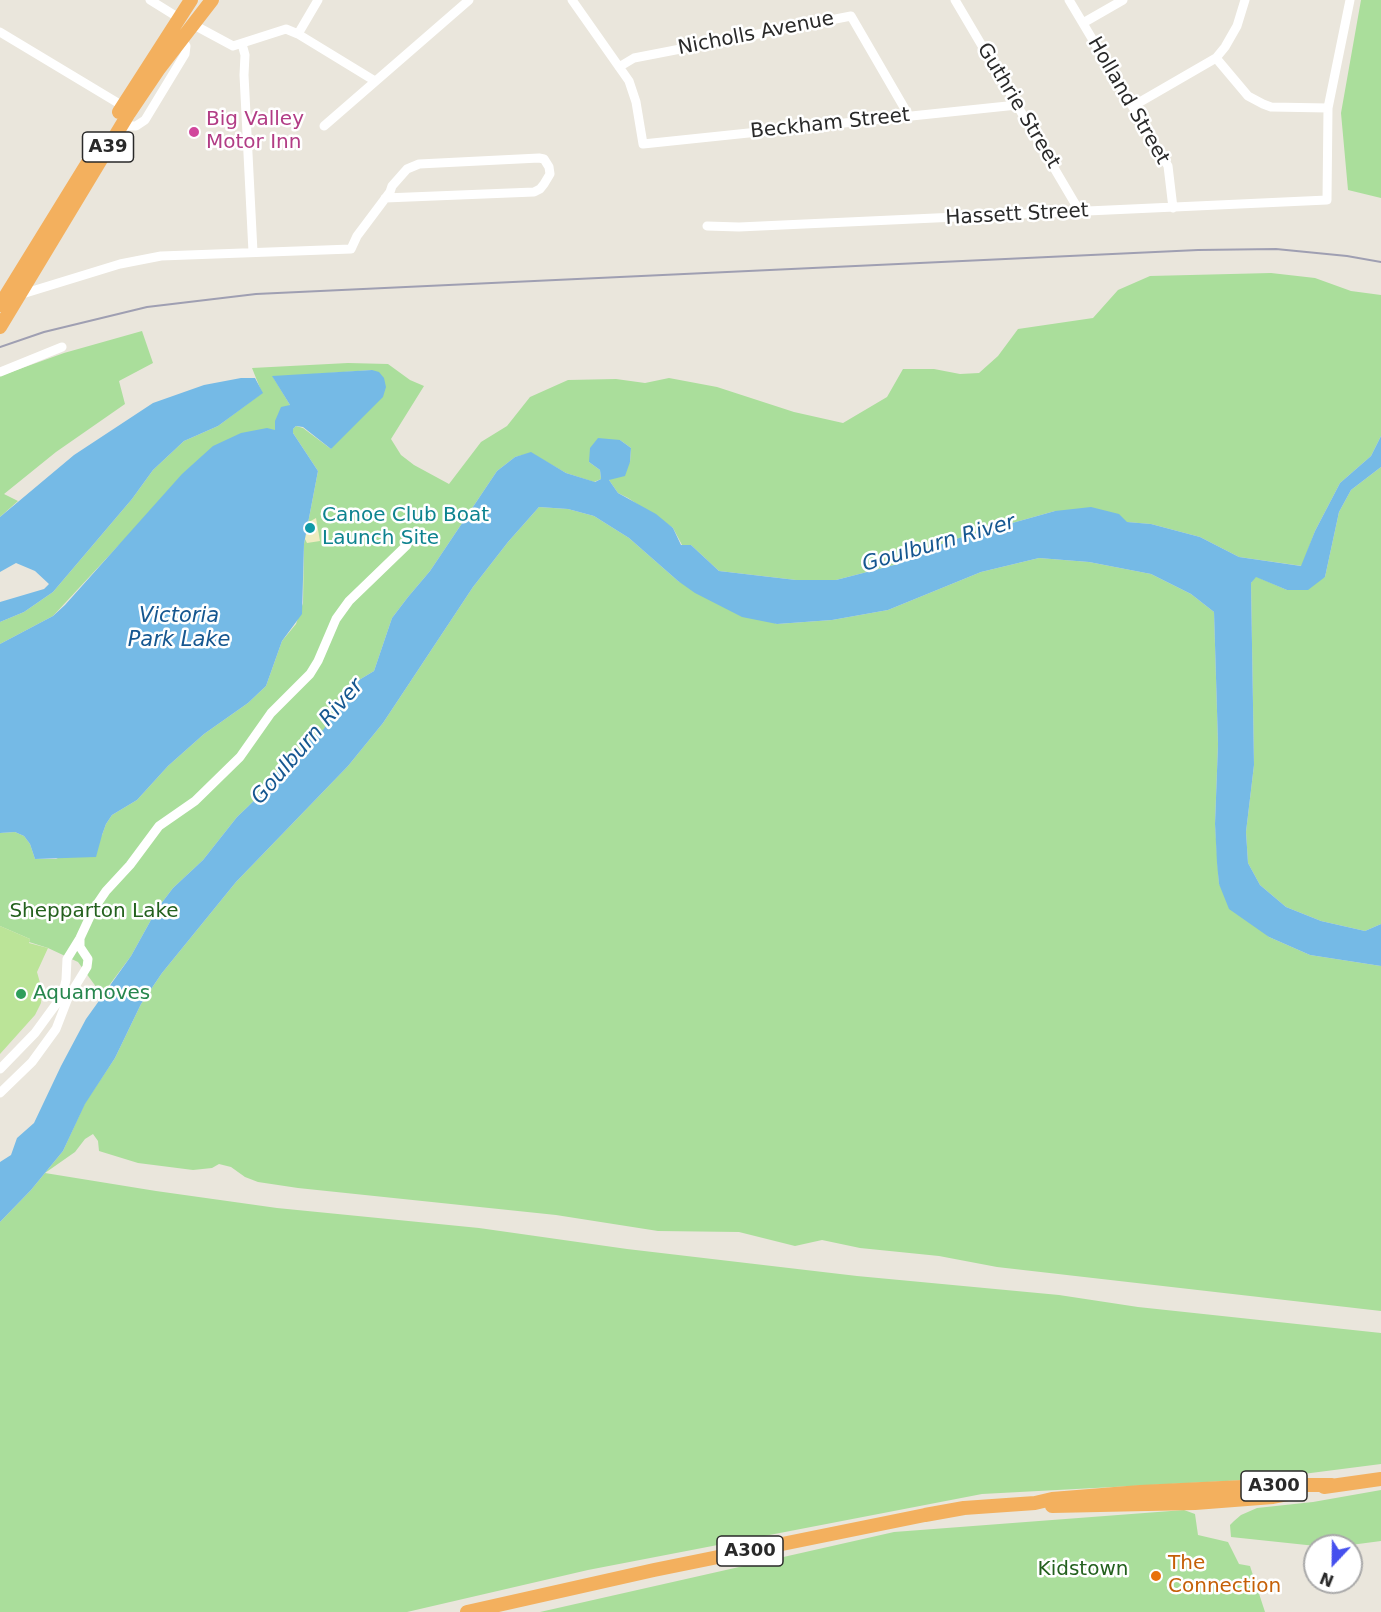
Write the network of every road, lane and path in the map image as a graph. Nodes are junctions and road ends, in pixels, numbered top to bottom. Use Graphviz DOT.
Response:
graph roads {
  1 [pos="150,0"];
  2 [pos="191,0"];
  3 [pos="212,0"];
  4 [pos="318,0"];
  5 [pos="469,0"];
  6 [pos="572,0"];
  7 [pos="955,0"];
  8 [pos="1070,0"];
  9 [pos="1124,0"];
  10 [pos="1245,0"];
  11 [pos="1350,0"];
  12 [pos="179,18"];
  13 [pos="1083,23"];
  14 [pos="194,25"];
  15 [pos="0,32"];
  16 [pos="298,34"];
  17 [pos="182,39"];
  18 [pos="239,45"];
  19 [pos="1215,58"];
  20 [pos="619,67"];
  21 [pos="375,81"];
  22 [pos="140,96"];
  23 [pos="1017,105"];
  24 [pos="123,106"];
  25 [pos="1132,106"];
  26 [pos="1329,108"];
  27 [pos="149,114"];
  28 [pos="909,116"];
  29 [pos="121,126"];
  30 [pos="324,126"];
  31 [pos="385,198"];
  32 [pos="1173,208"];
  33 [pos="1080,212"];
  34 [pos="707,226"];
  35 [pos="253,252"];
  36 [pos="6,296"];
  37 [pos="0,327"];
  38 [pos="63,347"];
  39 [pos="0,372"];
  40 [pos="407,544"];
  41 [pos="80,938"];
  42 [pos="70,953"];
  43 [pos="84,953"];
  44 [pos="67,966"];
  45 [pos="82,972"];
  46 [pos="0,1069"];
  47 [pos="0,1092"];
  48 [pos="1381,1479"];
  49 [pos="467,1612"];
  1 -- 12 [label="street"];
  2 -- 12 [label="highway, A39"];
  3 -- 14 [label="highway, A39"];
  4 -- 16 [label="street"];
  5 -- 21 [label="street"];
  6 -- 20 [label="street"];
  7 -- 23 [label="street, Guthrie Street"];
  8 -- 13 [label="street, Holland Street"];
  9 -- 13 [label="street"];
  10 -- 19 [label="street"];
  11 -- 26 [label="street"];
  12 -- 14 [label="highway"];
  12 -- 24 [label="highway, A39"];
  13 -- 25 [label="street, Holland Street"];
  14 -- 17 [label="highway, A39"];
  14 -- 18 [label="street"];
  15 -- 24 [label="street"];
  16 -- 18 [label="street"];
  16 -- 21 [label="street"];
  17 -- 22 [label="highway, A39"];
  17 -- 27 [label="street"];
  18 -- 35 [label="street"];
  19 -- 25 [label="street"];
  19 -- 26 [label="street"];
  20 -- 28 [label="street, Beckham Street"];
  20 -- 28 [label="street, Nicholls Avenue"];
  21 -- 30 [label="street"];
  22 -- 27 [label="street"];
  22 -- 29 [label="highway, A39"];
  23 -- 28 [label="street, Beckham Street"];
  23 -- 33 [label="street, Guthrie Street"];
  24 -- 36 [label="highway, A39"];
  25 -- 32 [label="street, Holland Street"];
  26 -- 32 [label="street, Hassett Street"];
  27 -- 29 [label="street"];
  29 -- 36 [label="highway, A39"];
  31 -- 31 [label="street"];
  31 -- 35 [label="street"];
  32 -- 33 [label="street, Hassett Street"];
  33 -- 34 [label="street, Hassett Street"];
  35 -- 36 [label="street"];
  36 -- 37 [label="highway, A39"];
  38 -- 39 [label="street"];
  40 -- 41 [label="street"];
  41 -- 42 [label="street"];
  41 -- 43 [label="street"];
  42 -- 43 [label="street"];
  42 -- 44 [label="street"];
  43 -- 45 [label="street"];
  44 -- 45 [label="street"];
  44 -- 46 [label="street"];
  45 -- 47 [label="street"];
  48 -- 49 [label="highway, A300"];
}
